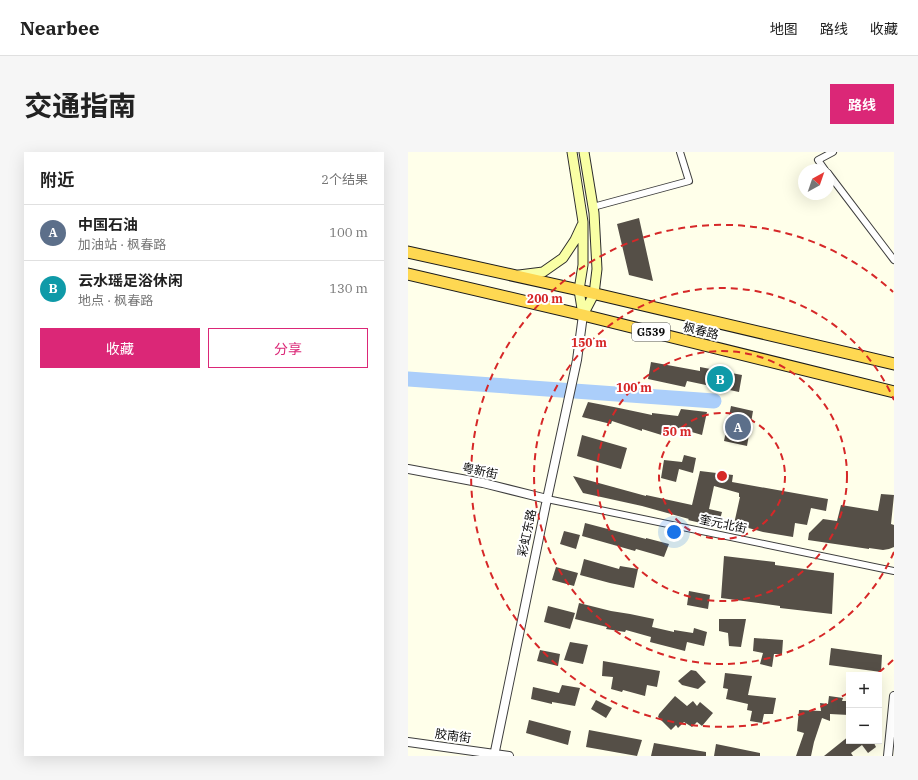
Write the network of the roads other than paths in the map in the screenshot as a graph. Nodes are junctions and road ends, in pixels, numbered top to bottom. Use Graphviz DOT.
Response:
graph roads {
  1 [pos="572,152"];
  2 [pos="584,152"];
  3 [pos="680,152"];
  4 [pos="833,152"];
  5 [pos="821,164"];
  6 [pos="834,181"];
  7 [pos="594,207"];
  8 [pos="583,222"];
  9 [pos="408,252"];
  10 [pos="894,260"];
  11 [pos="408,274"];
  12 [pos="514,275"];
  13 [pos="579,290"];
  14 [pos="594,294"];
  15 [pos="583,315"];
  16 [pos="894,364"];
  17 [pos="894,392"];
  18 [pos="408,469"];
  19 [pos="547,499"];
  20 [pos="894,571"];
  21 [pos="894,696"];
  22 [pos="408,742"];
  23 [pos="494,755"];
  24 [pos="509,756"];
  25 [pos="888,756"];
  1 -- 8 [label="main road"];
  2 -- 7 [label="main road"];
  3 -- 7 [label="street"];
  4 -- 5 [label="street"];
  6 -- 10 [label="street"];
  7 -- 14 [label="main road"];
  8 -- 12 [label="main road"];
  8 -- 13 [label="main road"];
  9 -- 12 [label="highway, 枫春路 / G539"];
  11 -- 15 [label="highway, 枫春路 / G539"];
  12 -- 13 [label="highway, 枫春路 / G539"];
  13 -- 14 [label="highway, 枫春路 / G539"];
  13 -- 15 [label="main road"];
  14 -- 15 [label="main road"];
  14 -- 16 [label="highway, 枫春路 / G539"];
  15 -- 17 [label="highway, 枫春路 / G539"];
  15 -- 19 [label="street, 彩虹东路"];
  18 -- 19 [label="street, 粤新街"];
  19 -- 20 [label="street, 奎元北街"];
  19 -- 23 [label="street, 彩虹东路"];
  21 -- 25 [label="street"];
  22 -- 23 [label="street, 胶南街"];
  23 -- 24 [label="street, 胶南街"];
}
